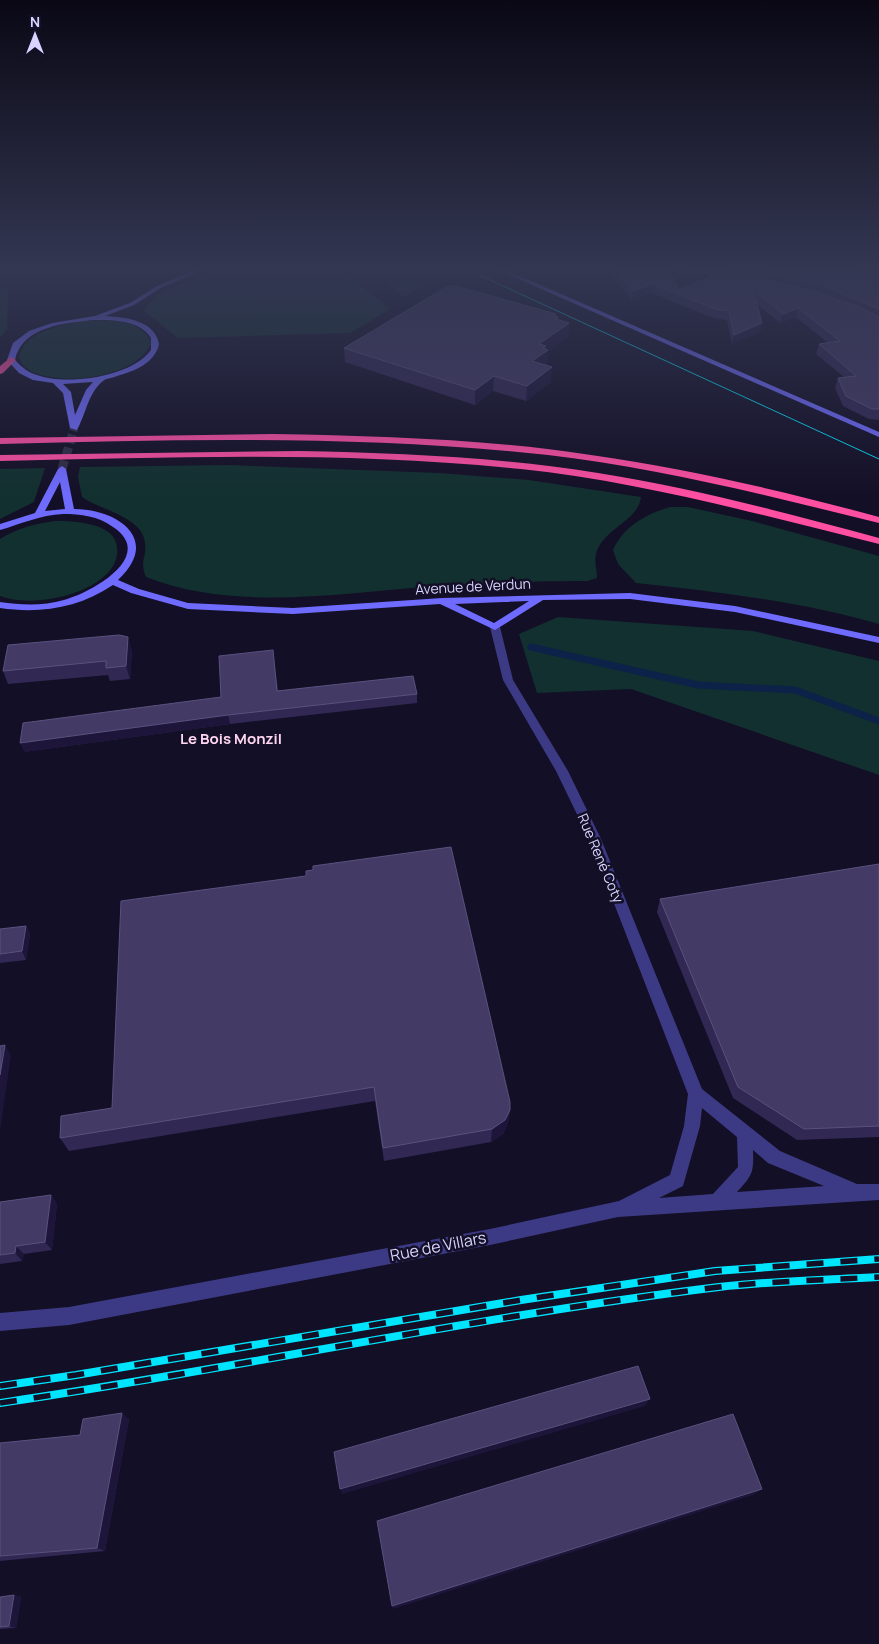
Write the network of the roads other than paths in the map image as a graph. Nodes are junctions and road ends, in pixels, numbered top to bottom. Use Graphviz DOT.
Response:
graph roads {
  1 [pos="16,345"];
  2 [pos="156,345"];
  3 [pos="672,345"];
  4 [pos="11,360"];
  5 [pos="0,371"];
  6 [pos="101,378"];
  7 [pos="56,382"];
  8 [pos="879,435"];
  9 [pos="0,441"];
  10 [pos="0,458"];
  11 [pos="70,511"];
  12 [pos="39,514"];
  13 [pos="879,520"];
  14 [pos="0,527"];
  15 [pos="879,541"];
  16 [pos="113,581"];
  17 [pos="542,596"];
  18 [pos="442,601"];
  19 [pos="0,606"];
  20 [pos="495,628"];
  21 [pos="836,630"];
  22 [pos="879,640"];
  23 [pos="879,646"];
  24 [pos="696,1094"];
  25 [pos="745,1135"];
  26 [pos="857,1192"];
  27 [pos="879,1192"];
  28 [pos="717,1202"];
  29 [pos="618,1209"];
  30 [pos="0,1322"];
  1 -- 4 [label="main road"];
  2 -- 6 [label="main road"];
  3 -- 8 [label="main road"];
  4 -- 5 [label="highway"];
  4 -- 7 [label="main road"];
  6 -- 7 [label="main road"];
  6 -- 7 [label="main road"];
  9 -- 13 [label="highway"];
  10 -- 15 [label="highway"];
  11 -- 12 [label="main road"];
  11 -- 12 [label="main road"];
  11 -- 16 [label="main road"];
  12 -- 14 [label="main road"];
  16 -- 18 [label="main road, Avenue de Verdun"];
  16 -- 19 [label="main road"];
  17 -- 18 [label="main road, Avenue de Verdun"];
  17 -- 20 [label="main road"];
  17 -- 21 [label="main road, Avenue de Verdun"];
  18 -- 20 [label="main road"];
  20 -- 24 [label="street, Rue René Coty"];
  21 -- 22 [label="main road, Avenue de Verdun"];
  21 -- 23 [label="main road, Avenue de Verdun"];
  24 -- 25 [label="street, Rue René Coty"];
  24 -- 29 [label="street, Rue René Coty"];
  25 -- 26 [label="street, Rue René Coty"];
  25 -- 28 [label="street"];
  26 -- 27 [label="street, Rue de Villars"];
  26 -- 28 [label="street, Rue de Villars"];
  28 -- 29 [label="street, Rue de Villars"];
  29 -- 30 [label="street, Rue de Villars"];
}
